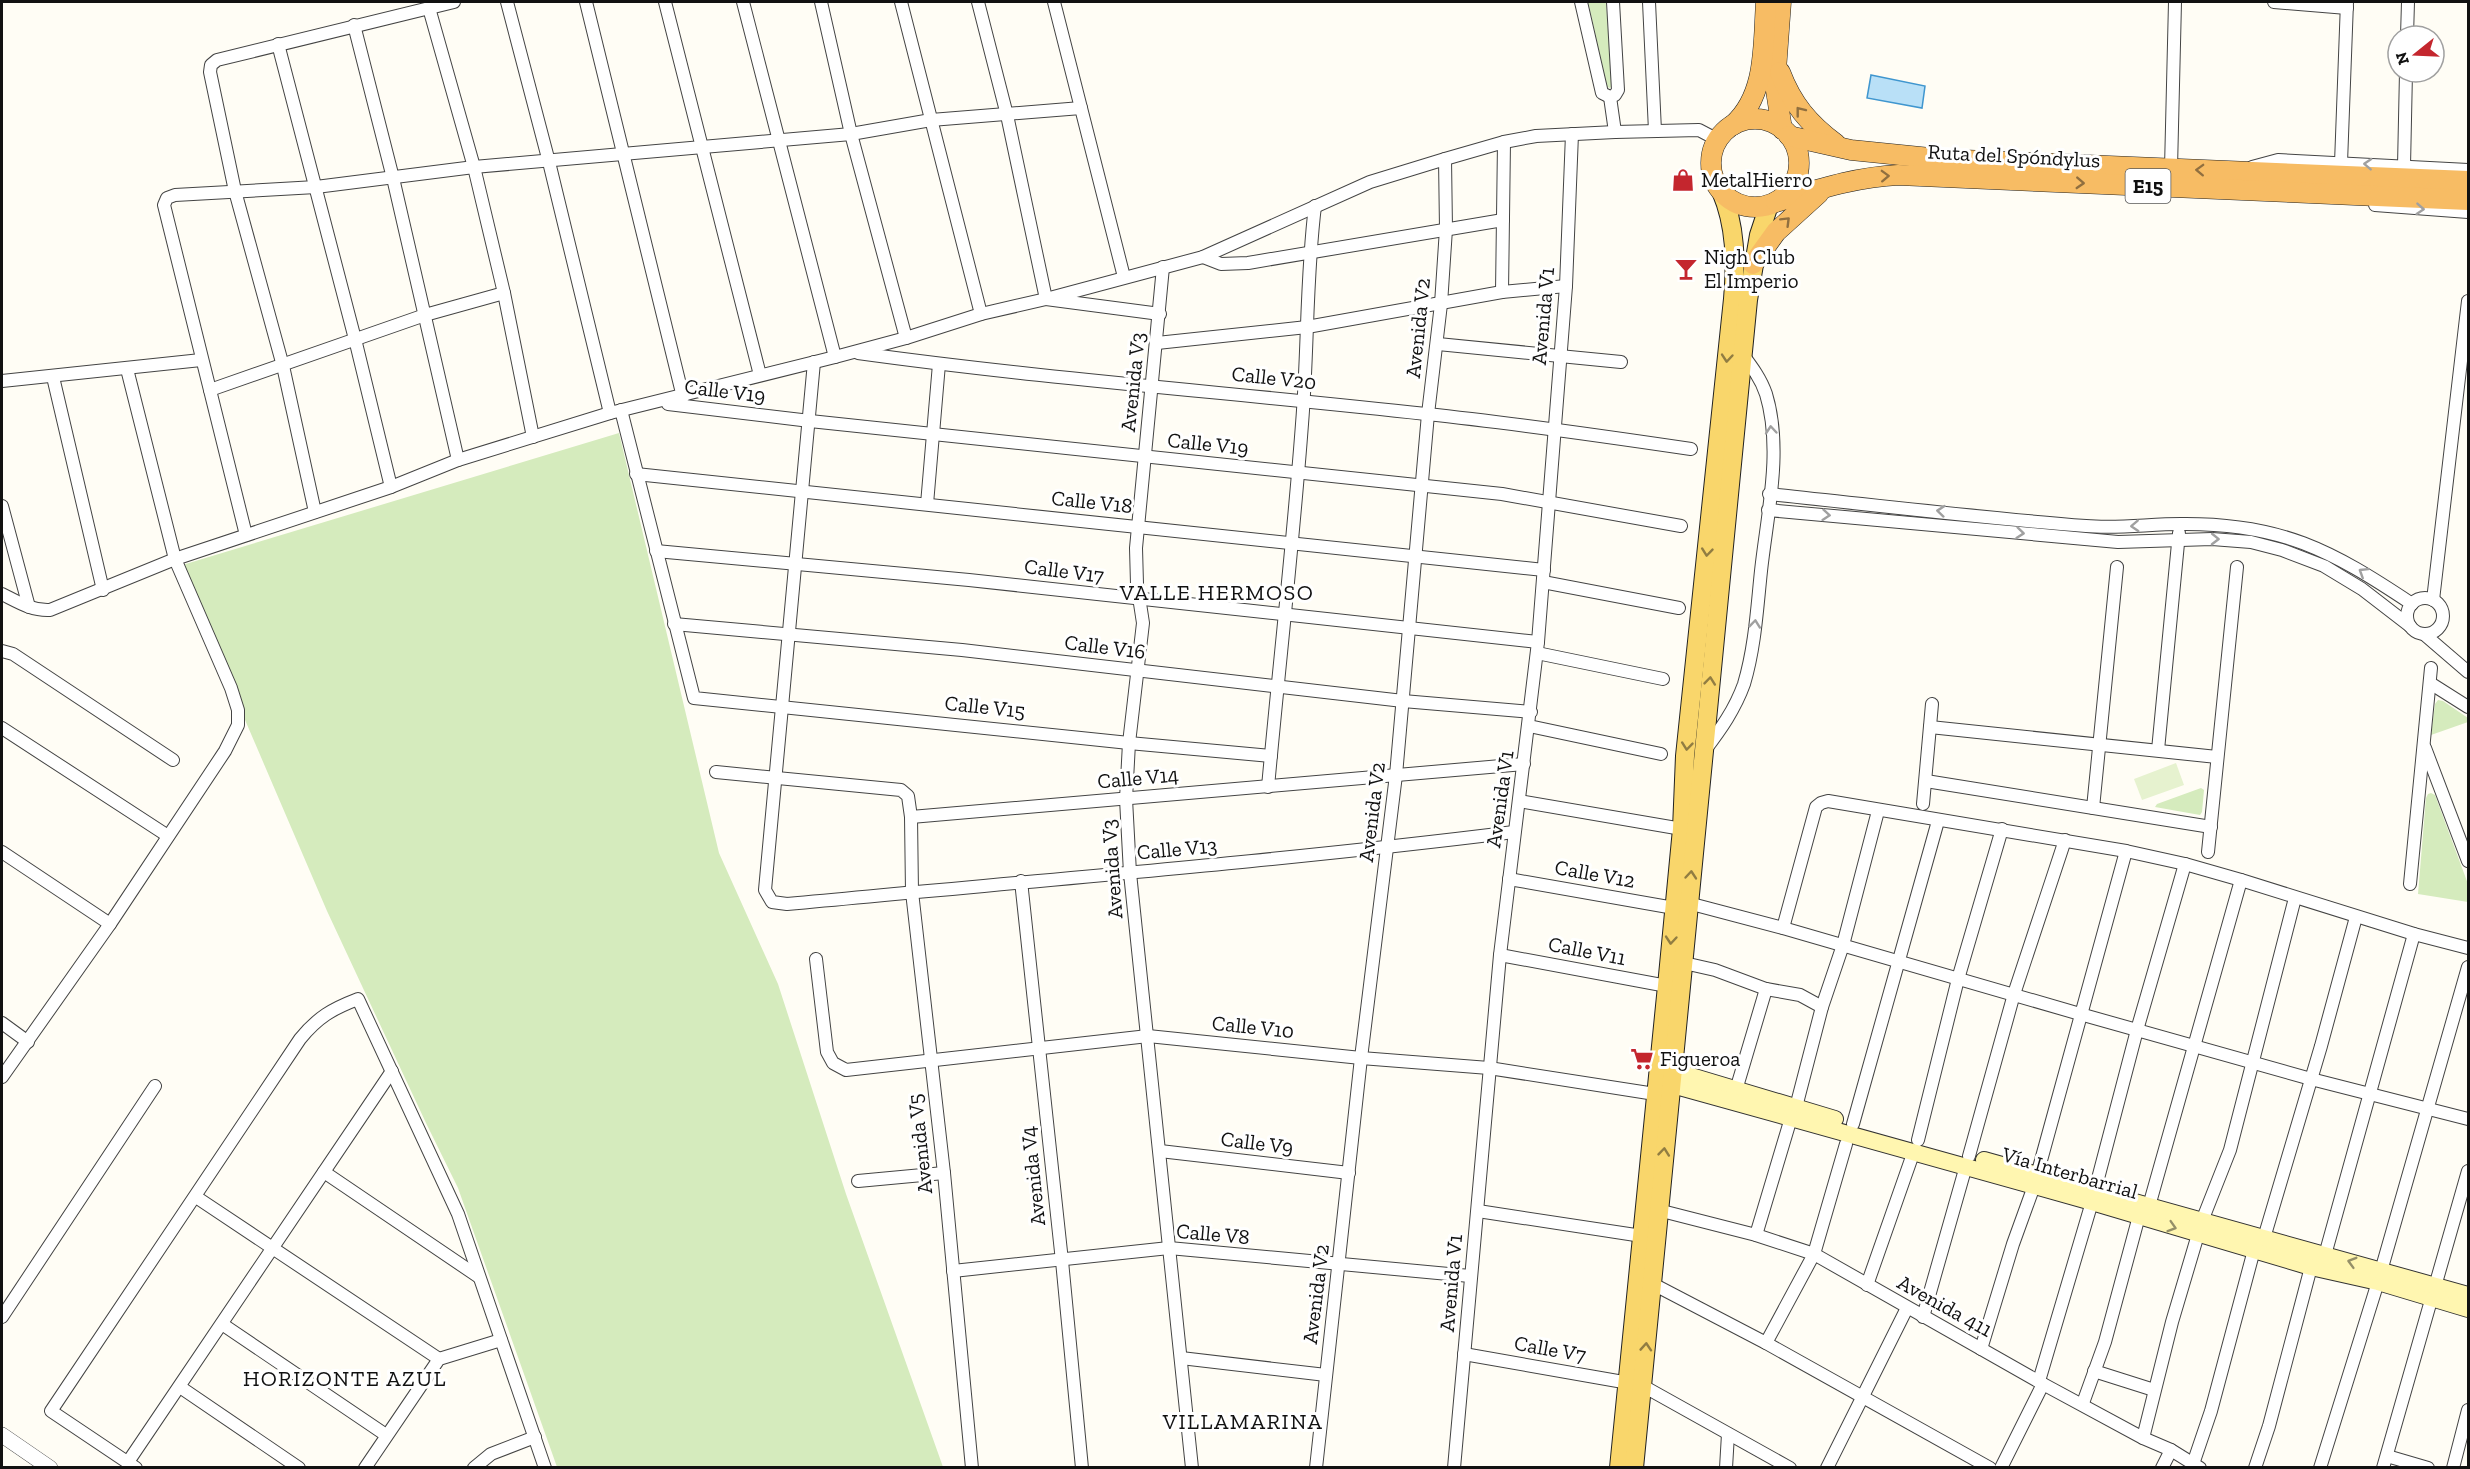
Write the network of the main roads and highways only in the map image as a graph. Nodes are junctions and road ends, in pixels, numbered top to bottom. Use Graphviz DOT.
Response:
graph roads {
  1 [pos="1766,2"];
  2 [pos="1781,2"];
  3 [pos="1776,62"];
  4 [pos="1733,125"];
  5 [pos="1786,132"];
  6 [pos="1841,148"];
  7 [pos="2055,173"];
  8 [pos="2234,181"];
  9 [pos="2469,181"];
  10 [pos="1828,186"];
  11 [pos="1721,191"];
  12 [pos="2469,200"];
  13 [pos="1772,204"];
  14 [pos="1753,264"];
  15 [pos="1681,905"];
  16 [pos="1663,1079"];
  17 [pos="1793,1112"];
  18 [pos="1916,1145"];
  19 [pos="2259,1244"];
  20 [pos="2380,1277"];
  21 [pos="2433,1293"];
  22 [pos="2469,1295"];
  23 [pos="2469,1309"];
  24 [pos="1636,1384"];
  25 [pos="1619,1467"];
  26 [pos="1634,1467"];
  1 -- 4 [label="highway"];
  2 -- 3 [label="highway"];
  3 -- 5 [label="highway"];
  6 -- 3 [label="highway, one-way"];
  4 -- 5 [label="highway, E15"];
  4 -- 11 [label="highway"];
  5 -- 6 [label="highway, Ruta del Spóndylus / E15"];
  5 -- 13 [label="highway"];
  6 -- 7 [label="highway, Ruta del Spóndylus / E15"];
  7 -- 8 [label="highway, Ruta del Spóndylus / E15, one-way"];
  8 -- 7 [label="highway, Ruta del Spóndylus / E15, one-way"];
  10 -- 7 [label="highway, Ruta del Spóndylus / E15, one-way"];
  8 -- 9 [label="highway, Ruta del Spóndylus / E15"];
  8 -- 12 [label="highway, Ruta del Spóndylus / E15"];
  10 -- 13 [label="highway, Ruta del Spóndylus / E15"];
  14 -- 10 [label="highway, one-way"];
  11 -- 13 [label="highway, E15"];
  11 -- 15 [label="main road, one-way"];
  13 -- 14 [label="main road"];
  15 -- 14 [label="main road, one-way"];
  15 -- 16 [label="main road, one-way"];
  15 -- 16 [label="main road"];
  16 -- 17 [label="main road, Vía Interbarrial"];
  16 -- 17 [label="main road, Vía Interbarrial"];
  16 -- 24 [label="main road"];
  24 -- 16 [label="main road, one-way"];
  17 -- 18 [label="main road, Vía Interbarrial"];
  17 -- 18 [label="main road, Vía Interbarrial"];
  18 -- 19 [label="main road, Vía Interbarrial"];
  20 -- 19 [label="main road, Vía Interbarrial, one-way"];
  19 -- 20 [label="main road, Vía Interbarrial"];
  20 -- 21 [label="main road, Vía Interbarrial"];
  21 -- 22 [label="main road, Vía Interbarrial"];
  21 -- 23 [label="main road, Vía Interbarrial"];
  24 -- 25 [label="main road"];
  24 -- 26 [label="main road"];
}
